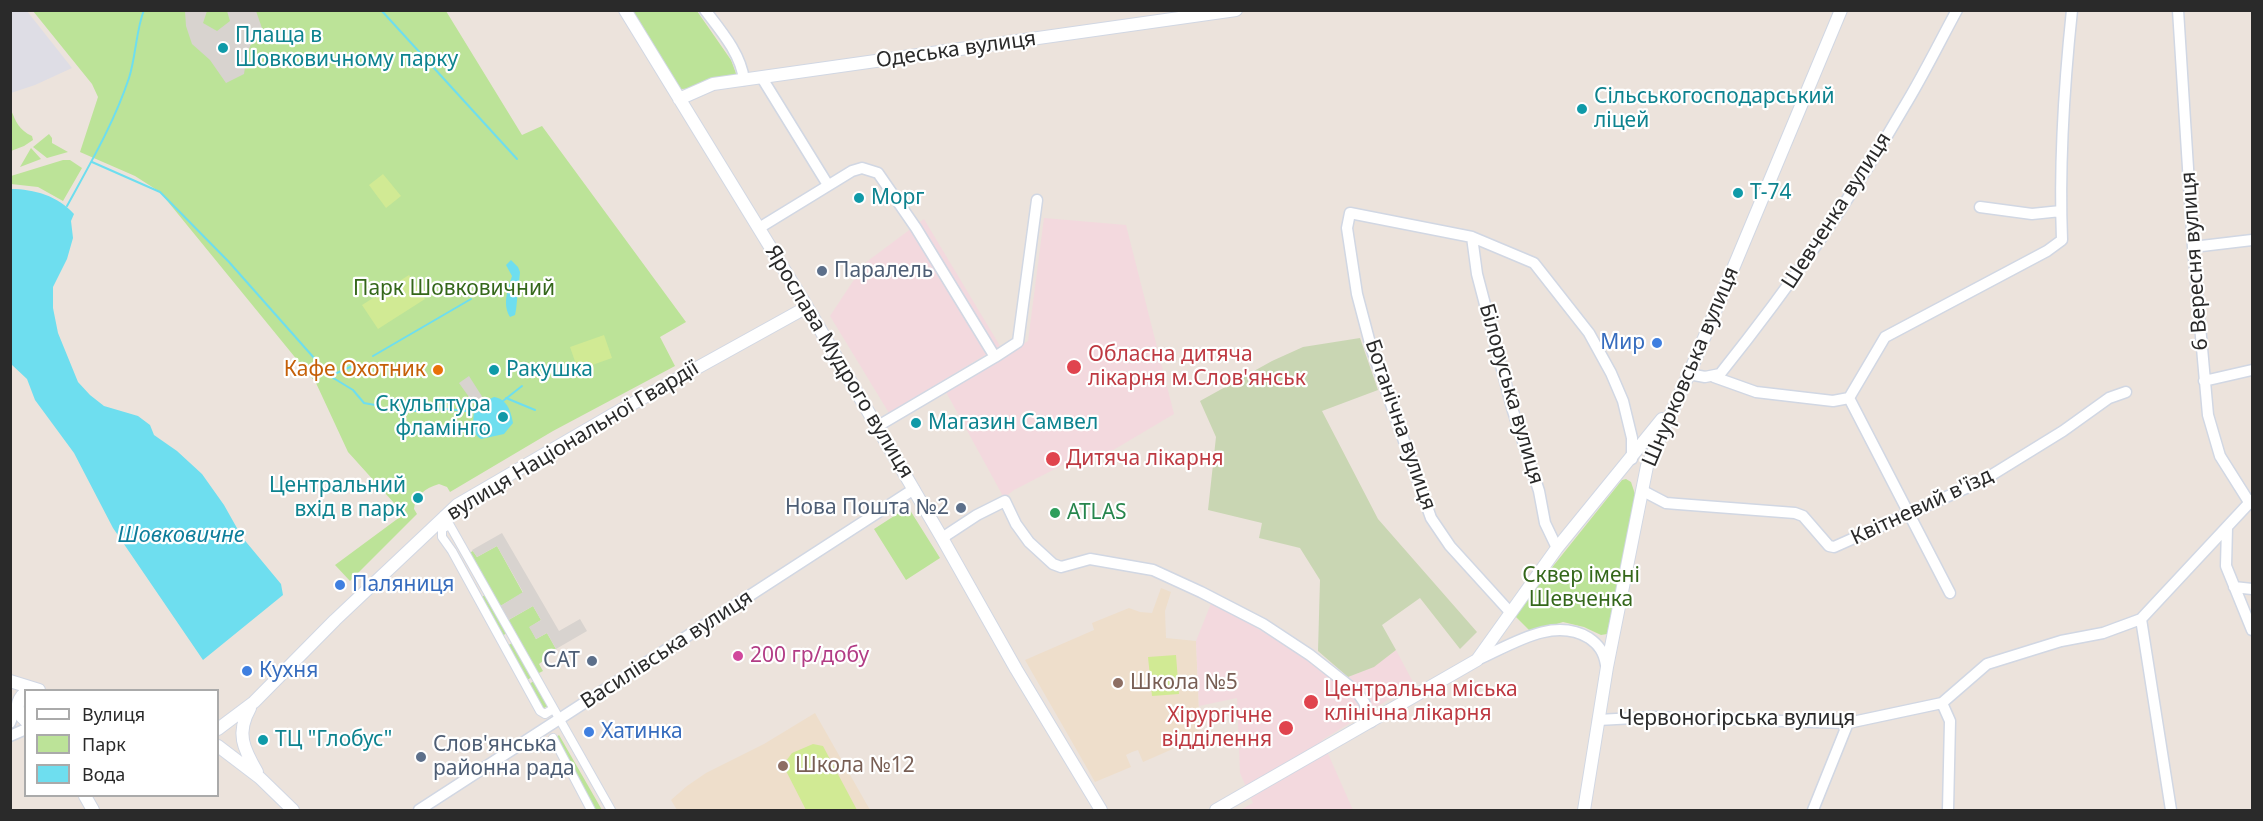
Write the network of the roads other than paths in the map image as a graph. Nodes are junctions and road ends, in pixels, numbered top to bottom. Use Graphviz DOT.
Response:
graph roads {
  1 [pos="625,10"];
  2 [pos="705,10"];
  3 [pos="1236,10"];
  4 [pos="1840,10"];
  5 [pos="1957,10"];
  6 [pos="2072,10"];
  7 [pos="2178,10"];
  8 [pos="762,78"];
  9 [pos="744,80"];
  10 [pos="679,99"];
  11 [pos="828,185"];
  12 [pos="1037,200"];
  13 [pos="1980,207"];
  14 [pos="2061,211"];
  15 [pos="759,228"];
  16 [pos="1472,237"];
  17 [pos="2253,240"];
  18 [pos="2193,247"];
  19 [pos="807,307"];
  20 [pos="995,357"];
  21 [pos="2253,370"];
  22 [pos="1689,374"];
  23 [pos="1714,376"];
  24 [pos="2204,381"];
  25 [pos="2126,392"];
  26 [pos="1849,398"];
  27 [pos="1674,404"];
  28 [pos="878,426"];
  29 [pos="1632,459"];
  30 [pos="914,489"];
  31 [pos="1641,495"];
  32 [pos="2251,501"];
  33 [pos="1909,514"];
  34 [pos="447,520"];
  35 [pos="2227,527"];
  36 [pos="455,533"];
  37 [pos="942,538"];
  38 [pos="443,539"];
  39 [pos="1557,548"];
  40 [pos="2234,587"];
  41 [pos="2253,589"];
  42 [pos="488,592"];
  43 [pos="1950,593"];
  44 [pos="477,598"];
  45 [pos="1510,612"];
  46 [pos="2140,619"];
  47 [pos="2253,630"];
  48 [pos="512,636"];
  49 [pos="502,642"];
  50 [pos="1477,660"];
  51 [pos="1607,667"];
  52 [pos="536,677"];
  53 [pos="10,681"];
  54 [pos="525,684"];
  55 [pos="36,689"];
  56 [pos="24,697"];
  57 [pos="254,702"];
  58 [pos="1942,703"];
  59 [pos="553,709"];
  60 [pos="16,714"];
  61 [pos="560,720"];
  62 [pos="1598,720"];
  63 [pos="1371,722"];
  64 [pos="1848,723"];
  65 [pos="219,728"];
  66 [pos="24,730"];
  67 [pos="10,736"];
  68 [pos="553,738"];
  69 [pos="219,747"];
  70 [pos="260,778"];
  71 [pos="292,810"];
  72 [pos="419,810"];
  73 [pos="591,810"];
  74 [pos="611,810"];
  75 [pos="1101,810"];
  76 [pos="1216,810"];
  77 [pos="1584,810"];
  78 [pos="1813,810"];
  79 [pos="1948,810"];
  80 [pos="2171,810"];
  1 -- 10 [label="street, Ярослава Мудрого вулиця"];
  2 -- 9 [label="street"];
  3 -- 8 [label="street, Одеська вулиця"];
  4 -- 22 [label="street, Шнурковська вулиця"];
  5 -- 23 [label="street, Шевченка вулиця"];
  6 -- 14 [label="street"];
  7 -- 18 [label="street, 6 Вересня вулиця"];
  8 -- 9 [label="street, Одеська вулиця"];
  8 -- 11 [label="street"];
  9 -- 10 [label="street, Одеська вулиця"];
  10 -- 15 [label="street, Ярослава Мудрого вулиця"];
  11 -- 15 [label="street"];
  11 -- 20 [label="street"];
  12 -- 20 [label="street"];
  13 -- 14 [label="street"];
  14 -- 26 [label="street"];
  15 -- 19 [label="street, Ярослава Мудрого вулиця"];
  16 -- 29 [label="street"];
  16 -- 39 [label="street, Білоруська вулиця"];
  16 -- 45 [label="street, Ботанічна вулиця"];
  17 -- 18 [label="street"];
  18 -- 24 [label="street, 6 Вересня вулиця"];
  19 -- 28 [label="street, Ярослава Мудрого вулиця"];
  19 -- 34 [label="street, вулиця Національної Гвардії"];
  20 -- 28 [label="street"];
  21 -- 24 [label="street"];
  22 -- 23 [label="street"];
  22 -- 27 [label="street, Шнурковська вулиця"];
  23 -- 26 [label="street"];
  24 -- 32 [label="street, 6 Вересня вулиця"];
  25 -- 33 [label="street, Квітневий в'їзд"];
  26 -- 33 [label="street"];
  27 -- 29 [label="street"];
  27 -- 31 [label="street, Шнурковська вулиця"];
  28 -- 30 [label="street, Ярослава Мудрого вулиця"];
  29 -- 39 [label="street"];
  30 -- 37 [label="street, Ярослава Мудрого вулиця"];
  30 -- 61 [label="street, Василівська вулиця"];
  31 -- 33 [label="street, Квітневий в'їзд"];
  31 -- 51 [label="street, Шнурковська вулиця"];
  32 -- 35 [label="street"];
  33 -- 43 [label="street"];
  34 -- 36 [label="street"];
  34 -- 38 [label="street"];
  34 -- 57 [label="street, вулиця Національної Гвардії"];
  35 -- 40 [label="street"];
  35 -- 46 [label="street"];
  36 -- 38 [label="street"];
  36 -- 42 [label="street"];
  37 -- 63 [label="street"];
  37 -- 75 [label="street, Ярослава Мудрого вулиця"];
  38 -- 44 [label="street"];
  39 -- 45 [label="street"];
  40 -- 41 [label="street"];
  40 -- 47 [label="street"];
  42 -- 44 [label="street"];
  42 -- 48 [label="street"];
  44 -- 49 [label="street"];
  45 -- 50 [label="street"];
  46 -- 58 [label="street, Червоногірська вулиця"];
  46 -- 80 [label="street"];
  48 -- 49 [label="street"];
  48 -- 52 [label="street"];
  49 -- 54 [label="street"];
  50 -- 51 [label="street"];
  50 -- 63 [label="street"];
  51 -- 62 [label="street, Шнурковська вулиця"];
  52 -- 54 [label="street"];
  52 -- 59 [label="street"];
  53 -- 55 [label="street"];
  54 -- 59 [label="street"];
  56 -- 60 [label="street"];
  57 -- 65 [label="street"];
  57 -- 70 [label="street"];
  58 -- 64 [label="street, Червоногірська вулиця"];
  58 -- 79 [label="street"];
  59 -- 61 [label="street"];
  61 -- 72 [label="street, Василівська вулиця"];
  61 -- 74 [label="street"];
  62 -- 64 [label="street, Червоногірська вулиця"];
  62 -- 77 [label="street, Шнурковська вулиця"];
  63 -- 76 [label="street"];
  64 -- 78 [label="street"];
  66 -- 67 [label="street"];
  68 -- 73 [label="street"];
  69 -- 70 [label="street"];
  70 -- 71 [label="street"];
}
